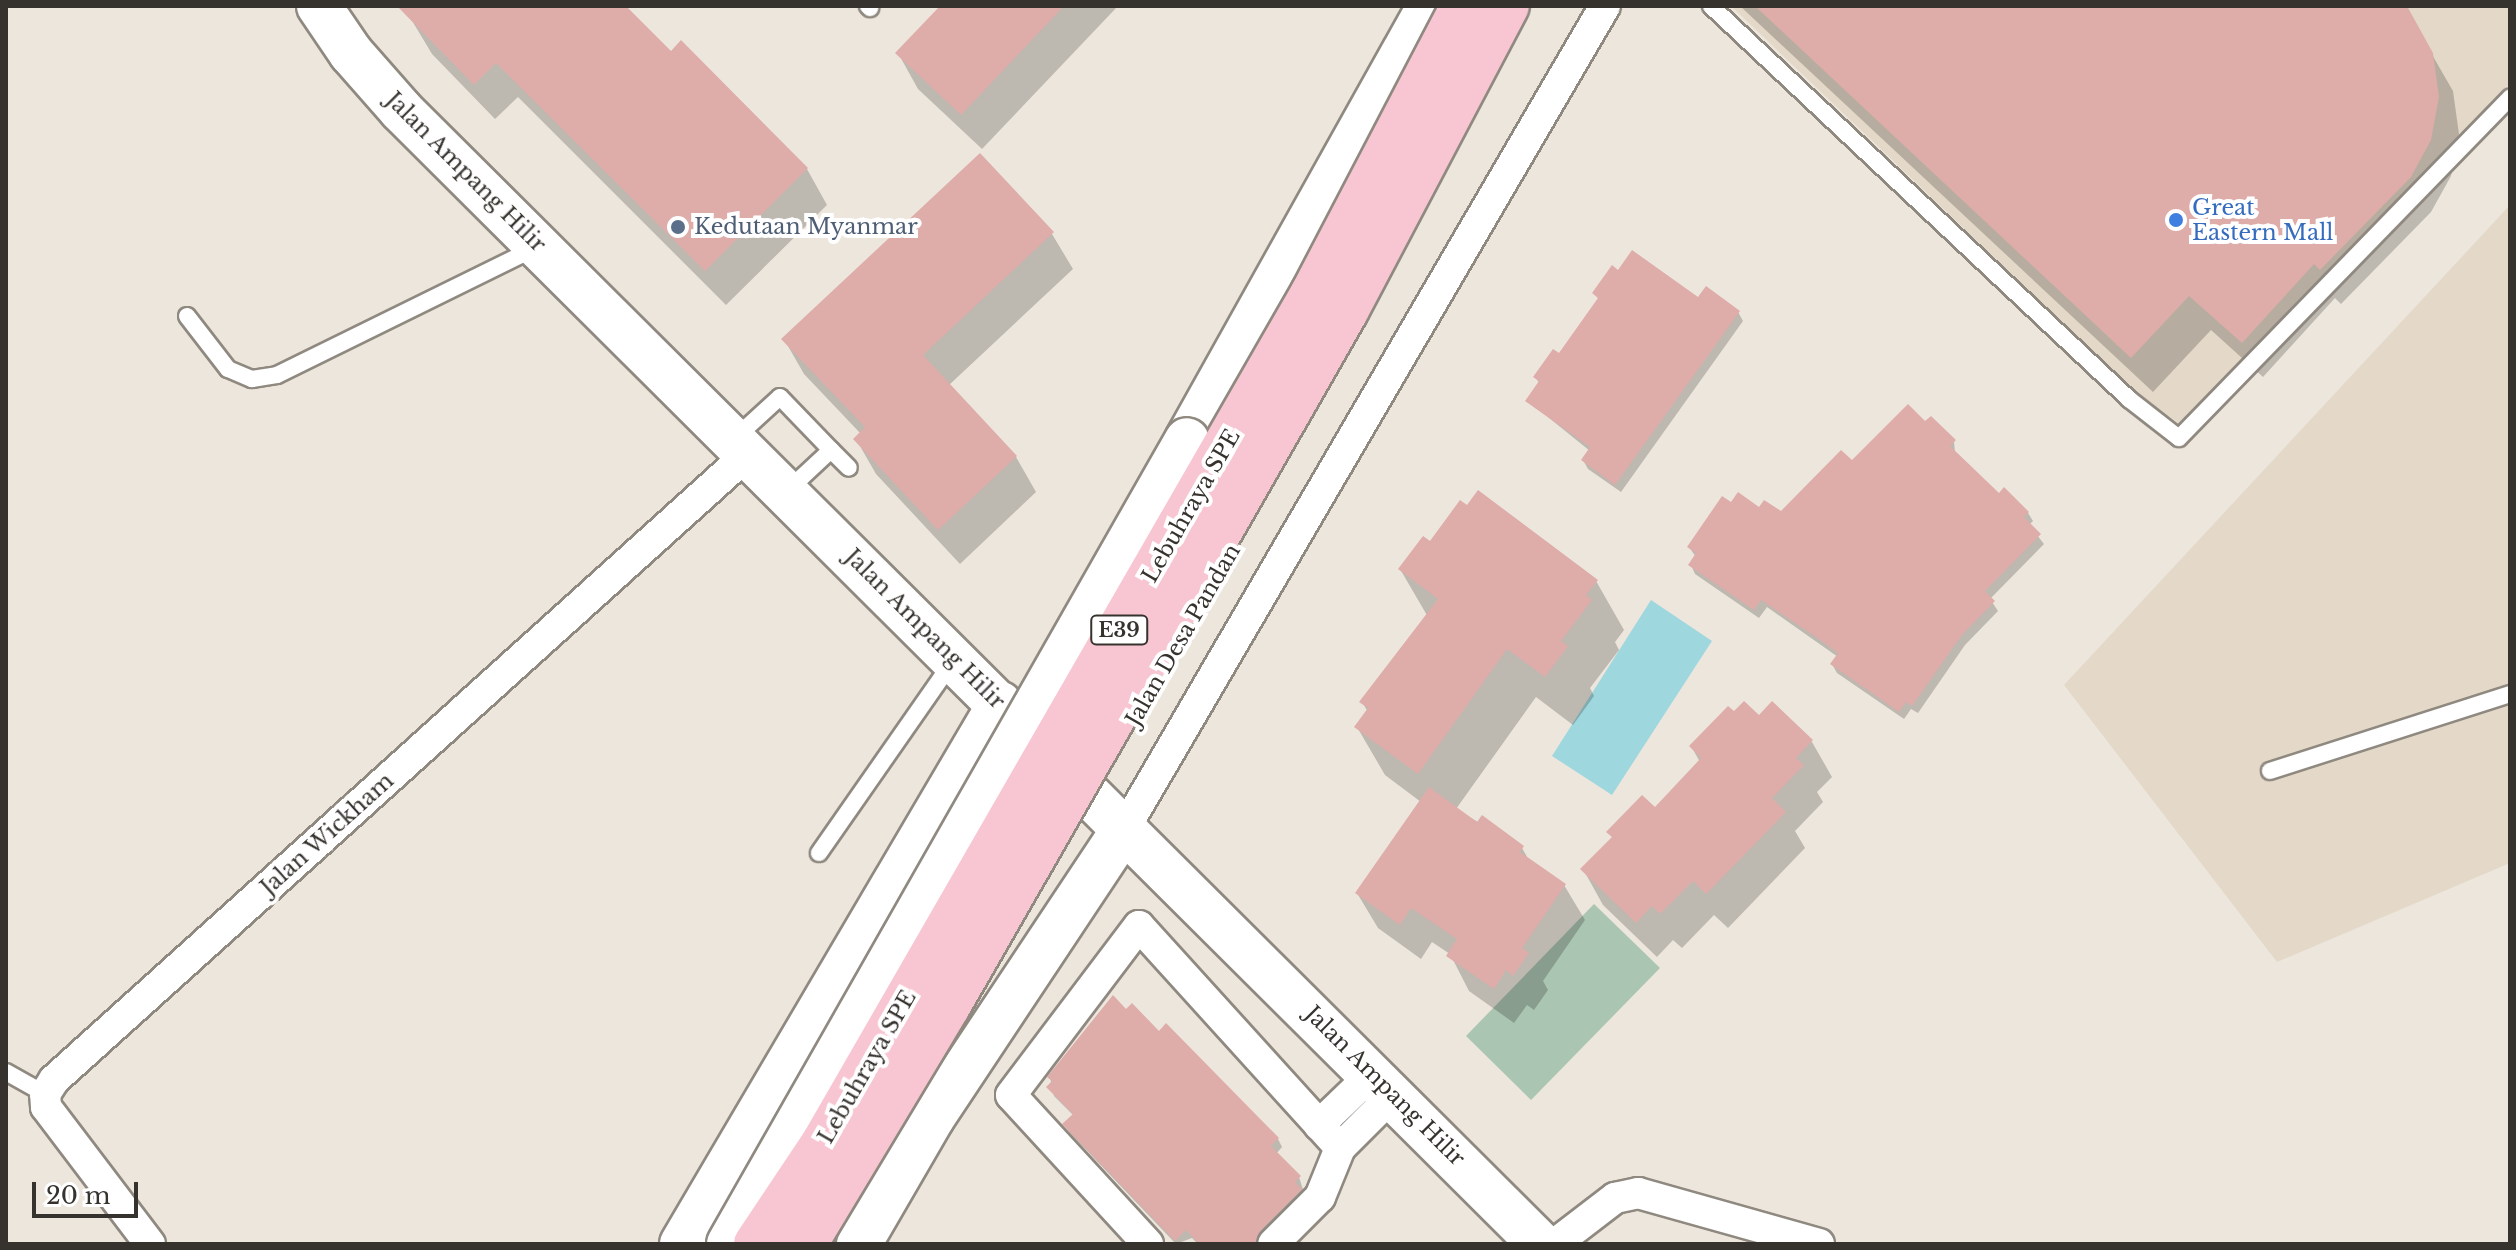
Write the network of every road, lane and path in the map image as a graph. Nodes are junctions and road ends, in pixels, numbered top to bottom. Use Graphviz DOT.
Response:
graph roads {
  1 [pos="319,6"];
  2 [pos="1430,6"];
  3 [pos="1463,6"];
  4 [pos="1605,6"];
  5 [pos="1711,6"];
  6 [pos="1522,9"];
  7 [pos="2510,98"];
  8 [pos="539,246"];
  9 [pos="187,316"];
  10 [pos="741,446"];
  11 [pos="831,450"];
  12 [pos="849,468"];
  13 [pos="787,491"];
  14 [pos="955,659"];
  15 [pos="2510,694"];
  16 [pos="1000,704"];
  17 [pos="2270,771"];
  18 [pos="1125,828"];
  19 [pos="819,853"];
  20 [pos="6,1072"];
  21 [pos="1383,1083"];
  22 [pos="45,1094"];
  23 [pos="1319,1125"];
  24 [pos="1340,1148"];
  25 [pos="150,1244"];
  26 [pos="682,1244"];
  27 [pos="729,1244"];
  28 [pos="756,1244"];
  29 [pos="805,1244"];
  30 [pos="828,1244"];
  31 [pos="859,1244"];
  32 [pos="1148,1244"];
  33 [pos="1273,1244"];
  34 [pos="1540,1244"];
  35 [pos="1555,1244"];
  36 [pos="1819,1244"];
  1 -- 8 [label="street, Jalan Ampang Hilir"];
  2 -- 27 [label="street, bridge"];
  3 -- 28 [label="highway, Lebuhraya SPE / E39, bridge"];
  4 -- 18 [label="street"];
  5 -- 7 [label="lane"];
  6 -- 29 [label="highway, Lebuhraya SPE / E39, bridge"];
  6 -- 30 [label="street, Jalan Desa Pandan"];
  8 -- 9 [label="lane"];
  8 -- 10 [label="street, Jalan Ampang Hilir"];
  10 -- 11 [label="lane"];
  10 -- 13 [label="street, Jalan Ampang Hilir"];
  10 -- 22 [label="street, Jalan Wickham"];
  11 -- 12 [label="lane"];
  11 -- 13 [label="lane"];
  13 -- 14 [label="street, Jalan Ampang Hilir"];
  14 -- 16 [label="street, Jalan Ampang Hilir"];
  14 -- 19 [label="lane"];
  15 -- 17 [label="lane"];
  16 -- 18 [label="street, Jalan Ampang Hilir"];
  16 -- 26 [label="street"];
  18 -- 21 [label="street, Jalan Ampang Hilir"];
  18 -- 31 [label="street"];
  20 -- 22 [label="lane"];
  21 -- 23 [label="street"];
  21 -- 24 [label="street"];
  21 -- 34 [label="street, Jalan Ampang Hilir"];
  22 -- 25 [label="street"];
  23 -- 24 [label="street"];
  23 -- 32 [label="street"];
  24 -- 33 [label="street"];
  35 -- 36 [label="street"];
}
